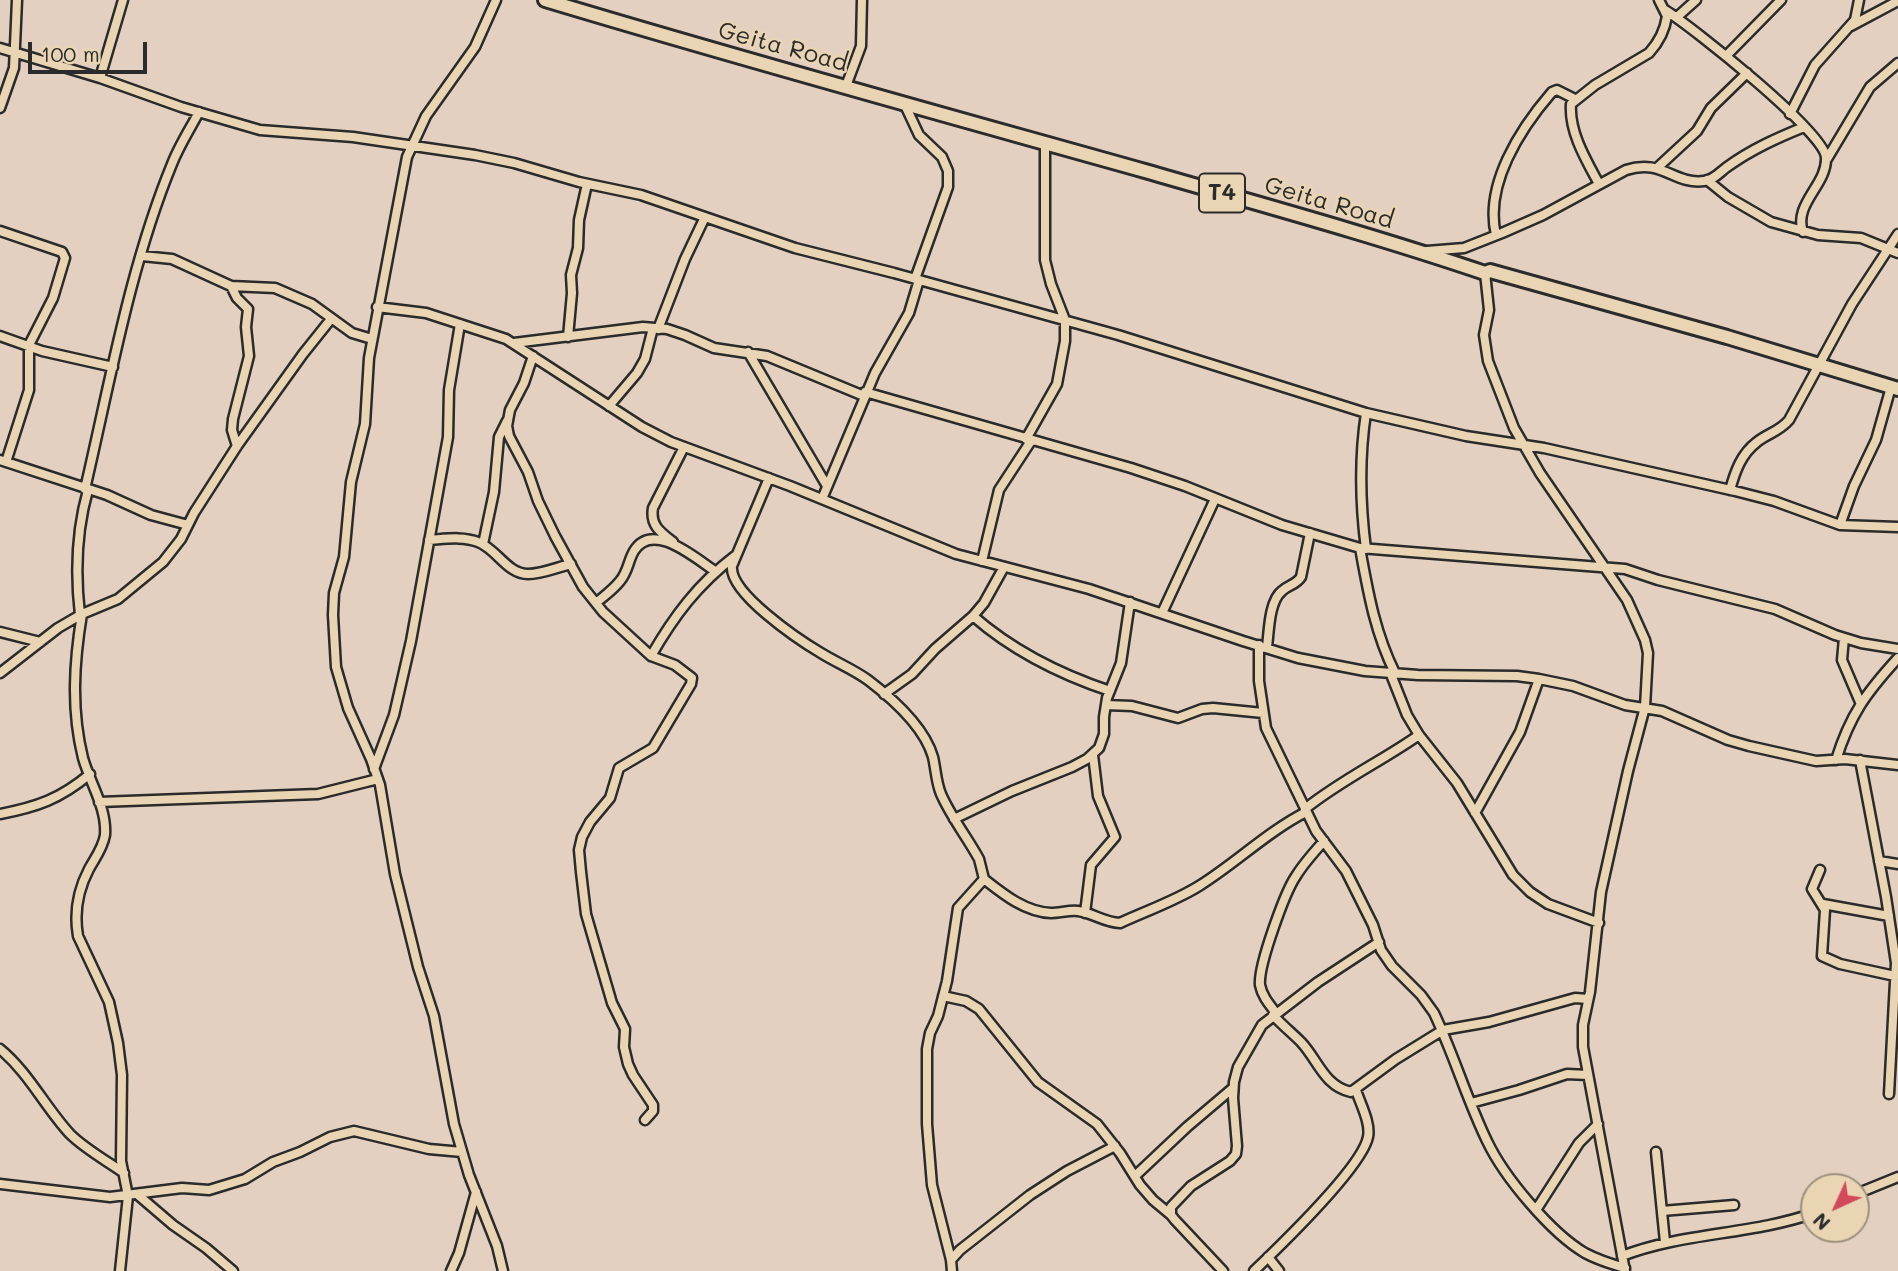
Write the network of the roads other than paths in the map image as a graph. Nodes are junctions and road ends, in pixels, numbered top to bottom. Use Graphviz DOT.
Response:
graph roads {
  1 [pos="16,0"];
  2 [pos="123,0"];
  3 [pos="496,0"];
  4 [pos="545,0"];
  5 [pos="862,0"];
  6 [pos="1659,0"];
  7 [pos="1696,0"];
  8 [pos="1781,0"];
  9 [pos="1859,0"];
  10 [pos="1898,1"];
  11 [pos="1665,10"];
  12 [pos="1677,17"];
  13 [pos="1850,27"];
  14 [pos="0,48"];
  15 [pos="15,52"];
  16 [pos="1726,55"];
  17 [pos="1898,63"];
  18 [pos="1747,73"];
  19 [pos="100,78"];
  20 [pos="846,86"];
  21 [pos="1575,99"];
  22 [pos="904,102"];
  23 [pos="0,108"];
  24 [pos="199,112"];
  25 [pos="1790,114"];
  26 [pos="1804,127"];
  27 [pos="1045,143"];
  28 [pos="412,146"];
  29 [pos="1826,159"];
  30 [pos="1657,168"];
  31 [pos="1707,180"];
  32 [pos="587,184"];
  33 [pos="1599,184"];
  34 [pos="705,217"];
  35 [pos="0,231"];
  36 [pos="1803,232"];
  37 [pos="1898,234"];
  38 [pos="1496,235"];
  39 [pos="1887,249"];
  40 [pos="1420,251"];
  41 [pos="1898,253"];
  42 [pos="142,256"];
  43 [pos="1485,272"];
  44 [pos="917,279"];
  45 [pos="231,286"];
  46 [pos="377,307"];
  47 [pos="331,319"];
  48 [pos="1065,320"];
  49 [pos="460,324"];
  50 [pos="656,328"];
  51 [pos="0,336"];
  52 [pos="568,337"];
  53 [pos="372,339"];
  54 [pos="514,344"];
  55 [pos="29,345"];
  56 [pos="748,352"];
  57 [pos="533,356"];
  58 [pos="1818,364"];
  59 [pos="113,367"];
  60 [pos="1894,388"];
  61 [pos="865,394"];
  62 [pos="609,406"];
  63 [pos="1366,413"];
  64 [pos="509,417"];
  65 [pos="1028,440"];
  66 [pos="237,446"];
  67 [pos="684,447"];
  68 [pos="1524,447"];
  69 [pos="3,461"];
  70 [pos="769,478"];
  71 [pos="827,486"];
  72 [pos="86,489"];
  73 [pos="1730,490"];
  74 [pos="822,499"];
  75 [pos="1215,499"];
  76 [pos="188,525"];
  77 [pos="1840,525"];
  78 [pos="1898,527"];
  79 [pos="1310,533"];
  80 [pos="429,540"];
  81 [pos="483,544"];
  82 [pos="675,544"];
  83 [pos="1363,548"];
  84 [pos="738,554"];
  85 [pos="982,561"];
  86 [pos="571,564"];
  87 [pos="1601,566"];
  88 [pos="1004,567"];
  89 [pos="715,571"];
  90 [pos="1130,602"];
  91 [pos="596,603"];
  92 [pos="1162,613"];
  93 [pos="81,615"];
  94 [pos="973,616"];
  95 [pos="0,632"];
  96 [pos="1844,638"];
  97 [pos="40,642"];
  98 [pos="1263,646"];
  99 [pos="1898,649"];
  100 [pos="651,656"];
  101 [pos="1898,658"];
  102 [pos="1393,672"];
  103 [pos="0,673"];
  104 [pos="1539,679"];
  105 [pos="1110,691"];
  106 [pos="884,694"];
  107 [pos="1860,702"];
  108 [pos="1106,705"];
  109 [pos="1645,707"];
  110 [pos="1263,713"];
  111 [pos="1419,735"];
  112 [pos="1093,755"];
  113 [pos="1836,760"];
  114 [pos="1860,760"];
  115 [pos="1898,765"];
  116 [pos="374,769"];
  117 [pos="90,775"];
  118 [pos="378,779"];
  119 [pos="99,802"];
  120 [pos="1306,810"];
  121 [pos="1475,813"];
  122 [pos="0,814"];
  123 [pos="954,819"];
  124 [pos="1324,841"];
  125 [pos="1879,861"];
  126 [pos="1898,864"];
  127 [pos="1820,870"];
  128 [pos="984,878"];
  129 [pos="1823,904"];
  130 [pos="1085,913"];
  131 [pos="1889,916"];
  132 [pos="1599,923"];
  133 [pos="1379,942"];
  134 [pos="1896,953"];
  135 [pos="1895,976"];
  136 [pos="943,996"];
  137 [pos="1588,999"];
  138 [pos="1274,1014"];
  139 [pos="1443,1030"];
  140 [pos="0,1049"];
  141 [pos="1588,1075"];
  142 [pos="1233,1088"];
  143 [pos="1356,1090"];
  144 [pos="1889,1094"];
  145 [pos="1471,1103"];
  146 [pos="645,1120"];
  147 [pos="1598,1124"];
  148 [pos="1115,1146"];
  149 [pos="461,1152"];
  150 [pos="1656,1152"];
  151 [pos="124,1173"];
  152 [pos="1135,1176"];
  153 [pos="1898,1177"];
  154 [pos="0,1184"];
  155 [pos="1870,1188"];
  156 [pos="476,1192"];
  157 [pos="133,1195"];
  158 [pos="1734,1205"];
  159 [pos="1536,1210"];
  160 [pos="1662,1211"];
  161 [pos="1171,1215"];
  162 [pos="1800,1217"];
  163 [pos="1665,1242"];
  164 [pos="1622,1256"];
  165 [pos="1268,1257"];
  166 [pos="951,1260"];
  167 [pos="1625,1270"];
  168 [pos="120,1271"];
  169 [pos="233,1271"];
  170 [pos="451,1271"];
  171 [pos="503,1271"];
  172 [pos="952,1271"];
  173 [pos="1223,1271"];
  174 [pos="1254,1271"];
  175 [pos="1279,1271"];
  1 -- 15 [label="street"];
  2 -- 19 [label="street"];
  3 -- 28 [label="street"];
  4 -- 20 [label="highway, Geita Road / T4"];
  5 -- 20 [label="street"];
  6 -- 11 [label="street"];
  7 -- 12 [label="street"];
  8 -- 16 [label="street"];
  9 -- 13 [label="street"];
  10 -- 13 [label="street"];
  11 -- 12 [label="street"];
  11 -- 21 [label="street"];
  12 -- 16 [label="street"];
  13 -- 25 [label="street"];
  14 -- 15 [label="street"];
  15 -- 19 [label="street"];
  15 -- 23 [label="street"];
  16 -- 18 [label="street"];
  17 -- 29 [label="street"];
  18 -- 25 [label="street"];
  18 -- 30 [label="street"];
  19 -- 24 [label="street"];
  20 -- 22 [label="highway, Geita Road / T4"];
  21 -- 33 [label="street"];
  21 -- 38 [label="street"];
  22 -- 27 [label="highway, Geita Road / T4"];
  22 -- 44 [label="street"];
  24 -- 28 [label="street"];
  24 -- 42 [label="street"];
  25 -- 26 [label="street"];
  26 -- 29 [label="street"];
  26 -- 31 [label="street"];
  27 -- 40 [label="highway, Geita Road / T4"];
  27 -- 48 [label="street"];
  28 -- 32 [label="street"];
  28 -- 46 [label="street"];
  29 -- 36 [label="street"];
  30 -- 31 [label="street"];
  30 -- 33 [label="street"];
  31 -- 36 [label="street"];
  32 -- 34 [label="street"];
  32 -- 52 [label="street"];
  33 -- 38 [label="street"];
  34 -- 44 [label="street"];
  34 -- 50 [label="street"];
  35 -- 55 [label="street"];
  36 -- 39 [label="street"];
  37 -- 39 [label="street"];
  38 -- 40 [label="street"];
  39 -- 41 [label="street"];
  39 -- 58 [label="street"];
  40 -- 43 [label="highway, Geita Road / T4"];
  42 -- 45 [label="street"];
  42 -- 59 [label="street"];
  43 -- 58 [label="highway, Geita Road / T4"];
  43 -- 68 [label="street"];
  44 -- 48 [label="street"];
  44 -- 61 [label="street"];
  45 -- 47 [label="street"];
  45 -- 66 [label="street"];
  46 -- 49 [label="street"];
  46 -- 53 [label="street"];
  47 -- 53 [label="street"];
  47 -- 66 [label="street"];
  48 -- 63 [label="street"];
  48 -- 65 [label="street"];
  49 -- 54 [label="street"];
  49 -- 80 [label="street"];
  50 -- 52 [label="street"];
  50 -- 56 [label="street"];
  50 -- 62 [label="street"];
  51 -- 55 [label="street"];
  52 -- 54 [label="street"];
  53 -- 116 [label="street"];
  54 -- 57 [label="street"];
  55 -- 59 [label="street"];
  55 -- 69 [label="street"];
  56 -- 61 [label="street"];
  56 -- 71 [label="street"];
  57 -- 62 [label="street"];
  57 -- 64 [label="street"];
  58 -- 60 [label="highway, Geita Road / T4"];
  58 -- 73 [label="street"];
  59 -- 72 [label="street"];
  60 -- 77 [label="street"];
  61 -- 65 [label="street"];
  61 -- 71 [label="street"];
  62 -- 67 [label="street"];
  63 -- 68 [label="street"];
  63 -- 83 [label="street"];
  64 -- 81 [label="street"];
  64 -- 86 [label="street"];
  65 -- 75 [label="street"];
  65 -- 85 [label="street"];
  66 -- 76 [label="street"];
  67 -- 70 [label="street"];
  67 -- 82 [label="street"];
  68 -- 73 [label="street"];
  68 -- 87 [label="street"];
  69 -- 72 [label="street"];
  70 -- 74 [label="street"];
  70 -- 84 [label="street"];
  71 -- 74 [label="street"];
  72 -- 76 [label="street"];
  72 -- 93 [label="street"];
  73 -- 77 [label="street"];
  74 -- 85 [label="street"];
  75 -- 79 [label="street"];
  75 -- 92 [label="street"];
  76 -- 93 [label="street"];
  77 -- 78 [label="street"];
  79 -- 83 [label="street"];
  79 -- 98 [label="street"];
  80 -- 81 [label="street"];
  80 -- 116 [label="street"];
  81 -- 86 [label="street"];
  82 -- 89 [label="street"];
  82 -- 91 [label="street"];
  83 -- 87 [label="street"];
  83 -- 102 [label="street"];
  84 -- 89 [label="street"];
  84 -- 106 [label="street"];
  85 -- 88 [label="street"];
  86 -- 91 [label="street"];
  87 -- 96 [label="street"];
  87 -- 109 [label="street"];
  88 -- 90 [label="street"];
  88 -- 94 [label="street"];
  89 -- 100 [label="street"];
  90 -- 92 [label="street"];
  90 -- 105 [label="street"];
  91 -- 100 [label="street"];
  92 -- 98 [label="street"];
  93 -- 97 [label="street"];
  93 -- 117 [label="street"];
  94 -- 105 [label="street"];
  94 -- 106 [label="street"];
  95 -- 97 [label="street"];
  96 -- 99 [label="street"];
  96 -- 107 [label="street"];
  97 -- 103 [label="street"];
  98 -- 102 [label="street"];
  98 -- 110 [label="street"];
  100 -- 146 [label="street"];
  101 -- 107 [label="street"];
  102 -- 104 [label="street"];
  102 -- 111 [label="street"];
  104 -- 109 [label="street"];
  104 -- 121 [label="street"];
  105 -- 108 [label="street"];
  106 -- 123 [label="street"];
  107 -- 113 [label="street"];
  108 -- 110 [label="street"];
  108 -- 112 [label="street"];
  109 -- 113 [label="street"];
  109 -- 132 [label="street"];
  110 -- 120 [label="street"];
  111 -- 120 [label="street"];
  111 -- 121 [label="street"];
  112 -- 123 [label="street"];
  112 -- 130 [label="street"];
  113 -- 114 [label="street"];
  114 -- 115 [label="street"];
  114 -- 125 [label="street"];
  116 -- 118 [label="street"];
  117 -- 119 [label="street"];
  117 -- 122 [label="street"];
  118 -- 119 [label="street"];
  118 -- 149 [label="street"];
  119 -- 151 [label="street"];
  120 -- 124 [label="street"];
  120 -- 130 [label="street"];
  121 -- 132 [label="street"];
  123 -- 128 [label="street"];
  124 -- 133 [label="street"];
  124 -- 138 [label="street"];
  125 -- 126 [label="street"];
  125 -- 131 [label="street"];
  127 -- 129 [label="street"];
  128 -- 130 [label="street"];
  128 -- 136 [label="street"];
  129 -- 131 [label="street"];
  129 -- 135 [label="street"];
  131 -- 134 [label="street"];
  132 -- 137 [label="street"];
  133 -- 138 [label="street"];
  133 -- 139 [label="street"];
  134 -- 135 [label="street"];
  135 -- 144 [label="street"];
  136 -- 148 [label="street"];
  136 -- 166 [label="street"];
  137 -- 139 [label="street"];
  137 -- 141 [label="street"];
  138 -- 142 [label="street"];
  138 -- 143 [label="street"];
  139 -- 143 [label="street"];
  139 -- 145 [label="street"];
  140 -- 151 [label="street"];
  141 -- 145 [label="street"];
  141 -- 147 [label="street"];
  142 -- 152 [label="street"];
  142 -- 161 [label="street"];
  143 -- 165 [label="street"];
  145 -- 159 [label="street"];
  147 -- 159 [label="street"];
  147 -- 164 [label="street"];
  148 -- 152 [label="street"];
  148 -- 166 [label="street"];
  149 -- 156 [label="street"];
  149 -- 157 [label="street"];
  150 -- 160 [label="street"];
  151 -- 157 [label="street"];
  152 -- 161 [label="street"];
  153 -- 155 [label="street"];
  154 -- 157 [label="street"];
  156 -- 170 [label="street"];
  156 -- 171 [label="street"];
  157 -- 168 [label="street"];
  157 -- 169 [label="street"];
  158 -- 160 [label="street"];
  159 -- 167 [label="street"];
  160 -- 163 [label="street"];
  161 -- 173 [label="street"];
  162 -- 163 [label="street"];
  163 -- 164 [label="street"];
  164 -- 167 [label="street"];
  165 -- 174 [label="street"];
  165 -- 175 [label="street"];
  166 -- 172 [label="street"];
}
